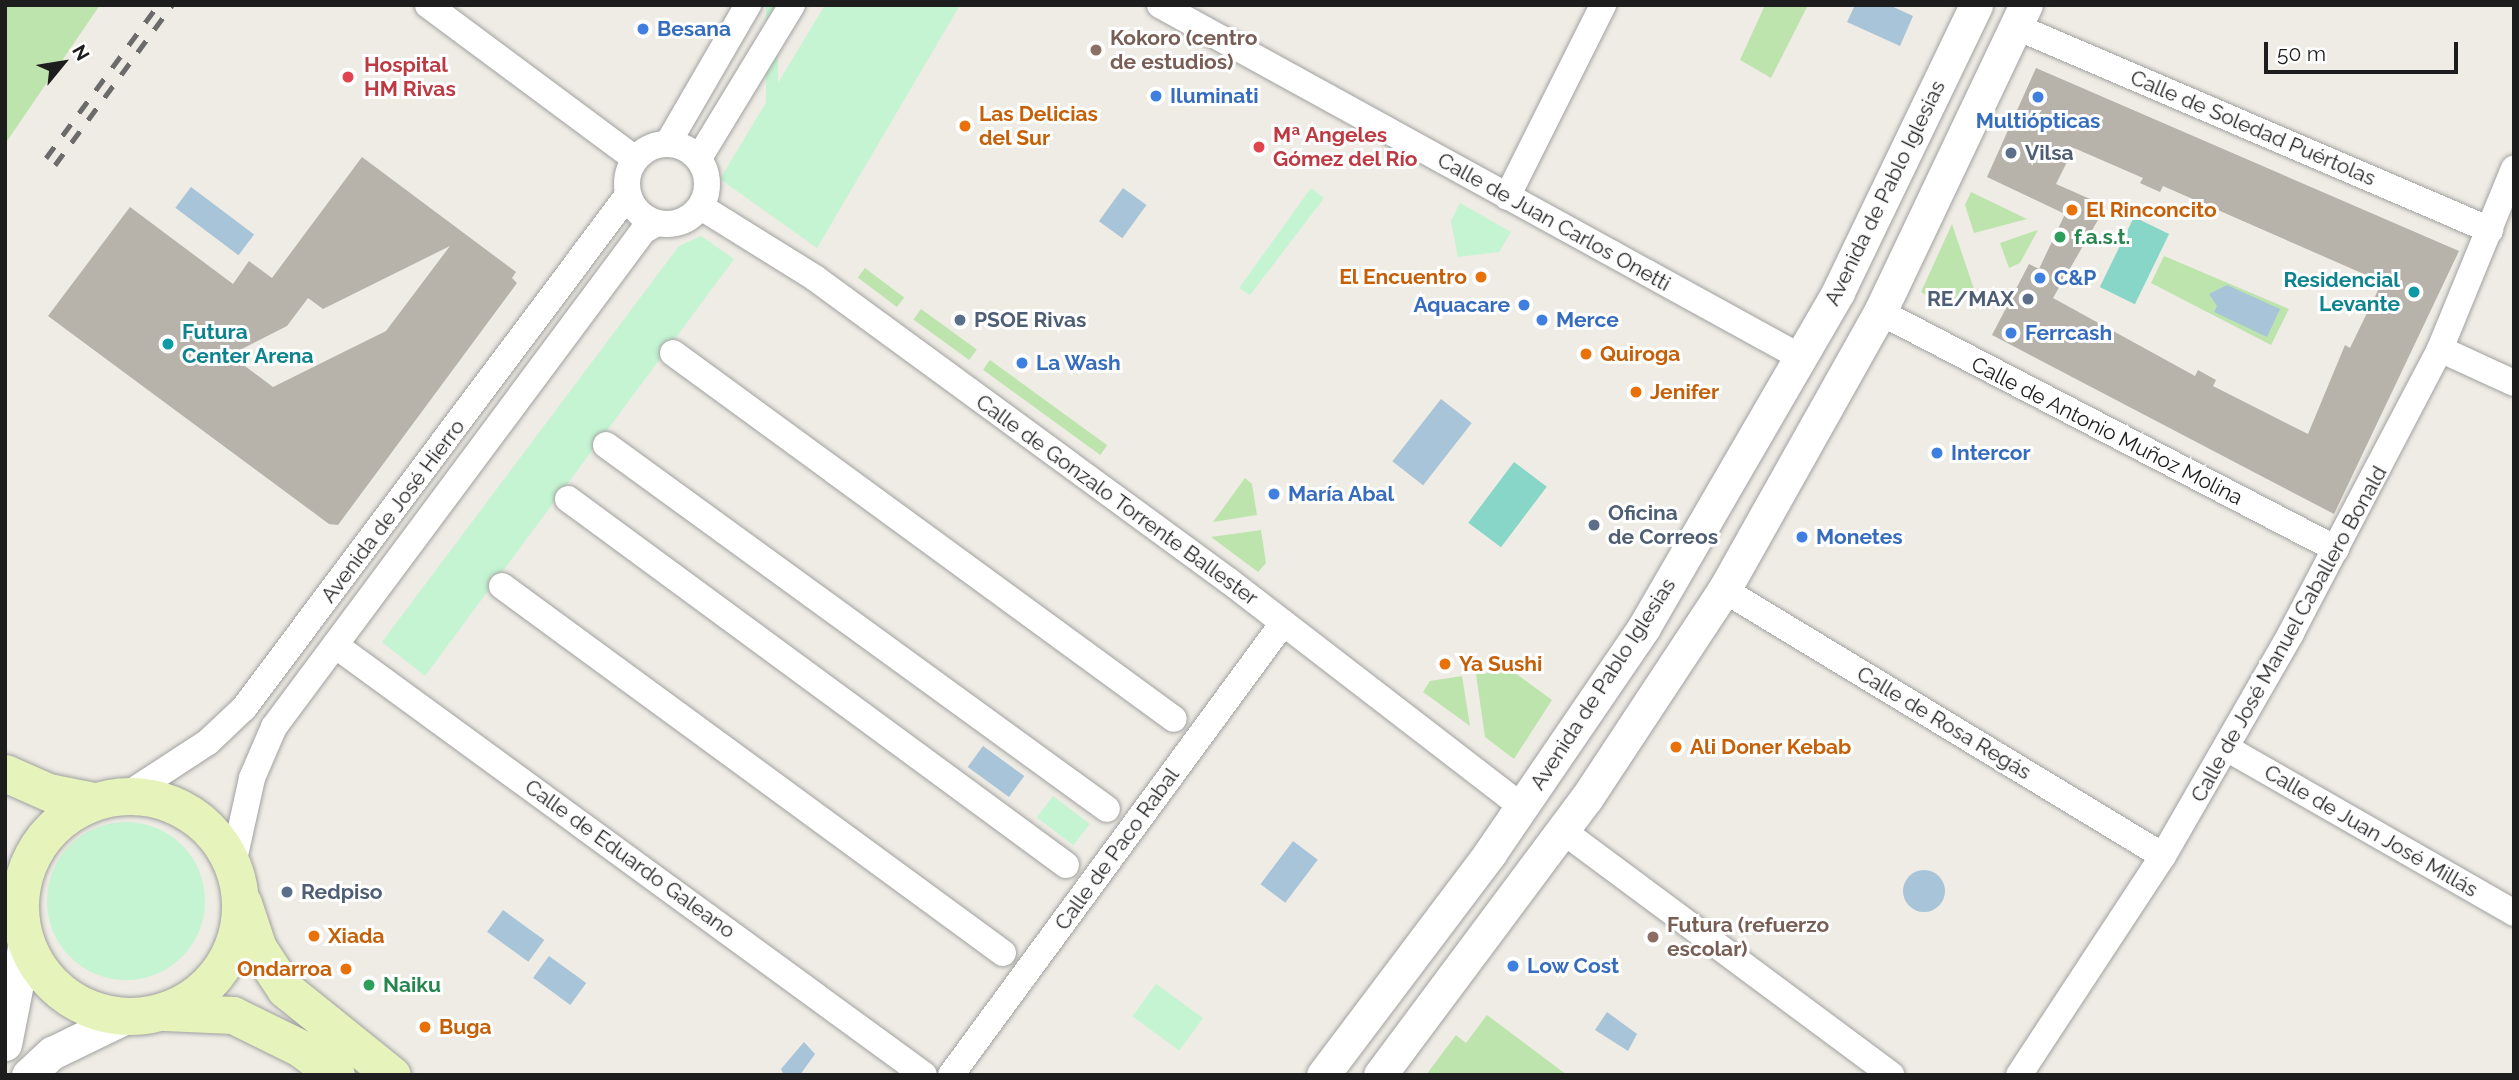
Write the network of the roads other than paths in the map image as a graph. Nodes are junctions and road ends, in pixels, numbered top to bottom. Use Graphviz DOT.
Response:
graph roads {
  1 [pos="428,5"];
  2 [pos="748,5"];
  3 [pos="792,5"];
  4 [pos="1160,5"];
  5 [pos="1603,5"];
  6 [pos="1976,5"];
  7 [pos="2021,16"];
  8 [pos="668,143"];
  9 [pos="699,158"];
  10 [pos="635,159"];
  11 [pos="2514,169"];
  12 [pos="628,195"];
  13 [pos="1507,197"];
  14 [pos="701,207"];
  15 [pos="657,223"];
  16 [pos="2490,230"];
  17 [pos="1880,312"];
  18 [pos="2440,349"];
  19 [pos="673,353"];
  20 [pos="1802,358"];
  21 [pos="2514,383"];
  22 [pos="606,446"];
  23 [pos="568,499"];
  24 [pos="2336,549"];
  25 [pos="502,586"];
  26 [pos="1724,590"];
  27 [pos="1283,623"];
  28 [pos="335,645"];
  29 [pos="1174,719"];
  30 [pos="2228,749"];
  31 [pos="5,773"];
  32 [pos="110,798"];
  33 [pos="1522,807"];
  34 [pos="1107,809"];
  35 [pos="1563,831"];
  36 [pos="2163,856"];
  37 [pos="1066,865"];
  38 [pos="236,881"];
  39 [pos="5,889"];
  40 [pos="2514,913"];
  41 [pos="23,934"];
  42 [pos="1003,953"];
  43 [pos="164,1012"];
  44 [pos="126,1017"];
  45 [pos="5,1044"];
  46 [pos="28,1075"];
  47 [pos="336,1075"];
  48 [pos="391,1075"];
  49 [pos="924,1075"];
  50 [pos="951,1075"];
  51 [pos="1323,1075"];
  52 [pos="1380,1075"];
  53 [pos="1891,1075"];
  54 [pos="2019,1075"];
  1 -- 10 [label="street"];
  2 -- 8 [label="street"];
  3 -- 9 [label="street"];
  4 -- 13 [label="street, Calle de Juan Carlos Onetti"];
  5 -- 13 [label="street"];
  6 -- 20 [label="street, Avenida de Pablo Iglesias"];
  7 -- 16 [label="street, Calle de Soledad Puértolas"];
  7 -- 17 [label="street"];
  8 -- 9 [label="street"];
  8 -- 10 [label="street"];
  9 -- 14 [label="street"];
  10 -- 12 [label="street"];
  11 -- 16 [label="street, Calle de José Manuel Caballero Bonald"];
  12 -- 15 [label="street"];
  12 -- 32 [label="street, Avenida de José Hierro"];
  13 -- 20 [label="street, Calle de Juan Carlos Onetti"];
  14 -- 15 [label="street"];
  14 -- 27 [label="street, Calle de Gonzalo Torrente Ballester"];
  15 -- 28 [label="street, Avenida de José Hierro"];
  16 -- 18 [label="street, Calle de José Manuel Caballero Bonald"];
  17 -- 24 [label="street, Calle de Antonio Muñoz Molina"];
  17 -- 26 [label="street"];
  18 -- 21 [label="street"];
  18 -- 24 [label="street, Calle de José Manuel Caballero Bonald"];
  19 -- 29 [label="street"];
  20 -- 33 [label="street, Avenida de Pablo Iglesias"];
  22 -- 34 [label="street"];
  23 -- 37 [label="street"];
  24 -- 30 [label="street, Calle de José Manuel Caballero Bonald"];
  25 -- 42 [label="street"];
  26 -- 35 [label="street"];
  26 -- 36 [label="street, Calle de Rosa Regás"];
  27 -- 33 [label="street, Calle de Gonzalo Torrente Ballester"];
  27 -- 50 [label="street, Calle de Paco Rabal"];
  28 -- 38 [label="street, Avenida de José Hierro"];
  28 -- 49 [label="street, Calle de Eduardo Galeano"];
  30 -- 36 [label="street, Calle de José Manuel Caballero Bonald"];
  30 -- 40 [label="street, Calle de Juan José Millás"];
  31 -- 32 [label="main road"];
  32 -- 38 [label="main road"];
  32 -- 41 [label="main road"];
  33 -- 51 [label="street, Avenida de Pablo Iglesias"];
  35 -- 52 [label="street"];
  35 -- 53 [label="street"];
  36 -- 54 [label="street, Calle de José Manuel Caballero Bonald"];
  38 -- 43 [label="main road"];
  38 -- 48 [label="main road"];
  39 -- 41 [label="main road"];
  41 -- 44 [label="main road"];
  41 -- 45 [label="street"];
  43 -- 44 [label="main road"];
  43 -- 47 [label="main road"];
  44 -- 46 [label="street"];
}
